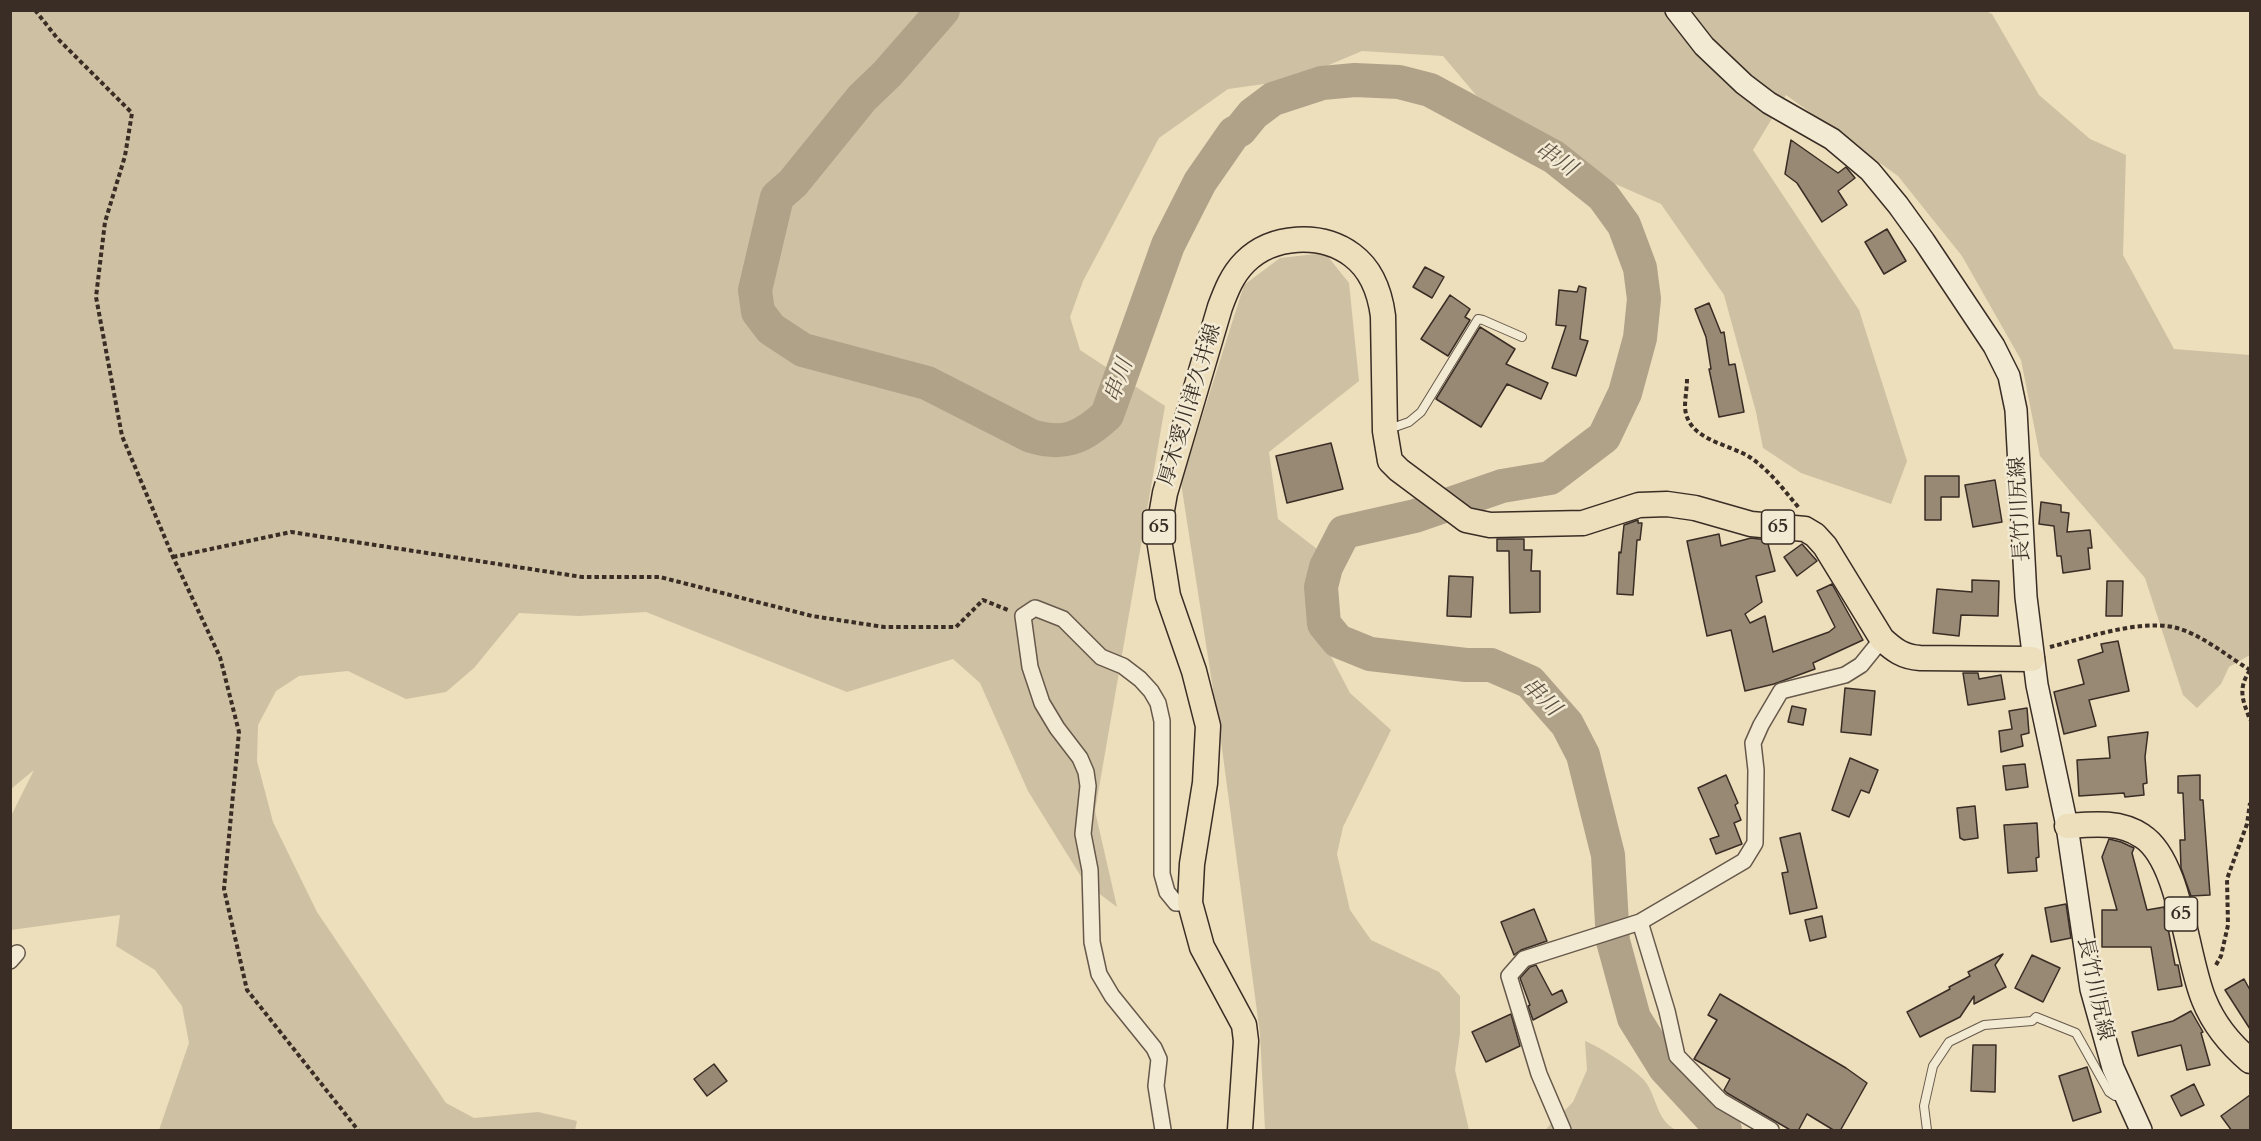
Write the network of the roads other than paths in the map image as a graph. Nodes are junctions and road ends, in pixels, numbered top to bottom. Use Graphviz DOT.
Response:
graph roads {
  1 [pos="1676,10"];
  2 [pos="1522,337"];
  3 [pos="1385,431"];
  4 [pos="1882,639"];
  5 [pos="2032,659"];
  6 [pos="2067,826"];
  7 [pos="1190,903"];
  8 [pos="1640,922"];
  9 [pos="2250,1061"];
  10 [pos="2124,1095"];
  11 [pos="1163,1131"];
  12 [pos="1240,1131"];
  13 [pos="1563,1131"];
  14 [pos="1771,1131"];
  15 [pos="1927,1131"];
  16 [pos="2141,1131"];
  1 -- 5 [label="main road, 長竹川尻線"];
  2 -- 3 [label="lane"];
  3 -- 4 [label="main road, 厚木愛川津久井線 / 65"];
  3 -- 7 [label="main road, 厚木愛川津久井線 / 65"];
  4 -- 5 [label="main road, 65"];
  4 -- 8 [label="street"];
  5 -- 6 [label="main road, 長竹川尻線"];
  6 -- 9 [label="main road, 65"];
  6 -- 10 [label="main road, 長竹川尻線"];
  7 -- 11 [label="street"];
  7 -- 12 [label="main road, 厚木愛川津久井線 / 65"];
  8 -- 13 [label="street"];
  8 -- 14 [label="street"];
  10 -- 15 [label="lane"];
  10 -- 16 [label="main road, 長竹川尻線"];
}
